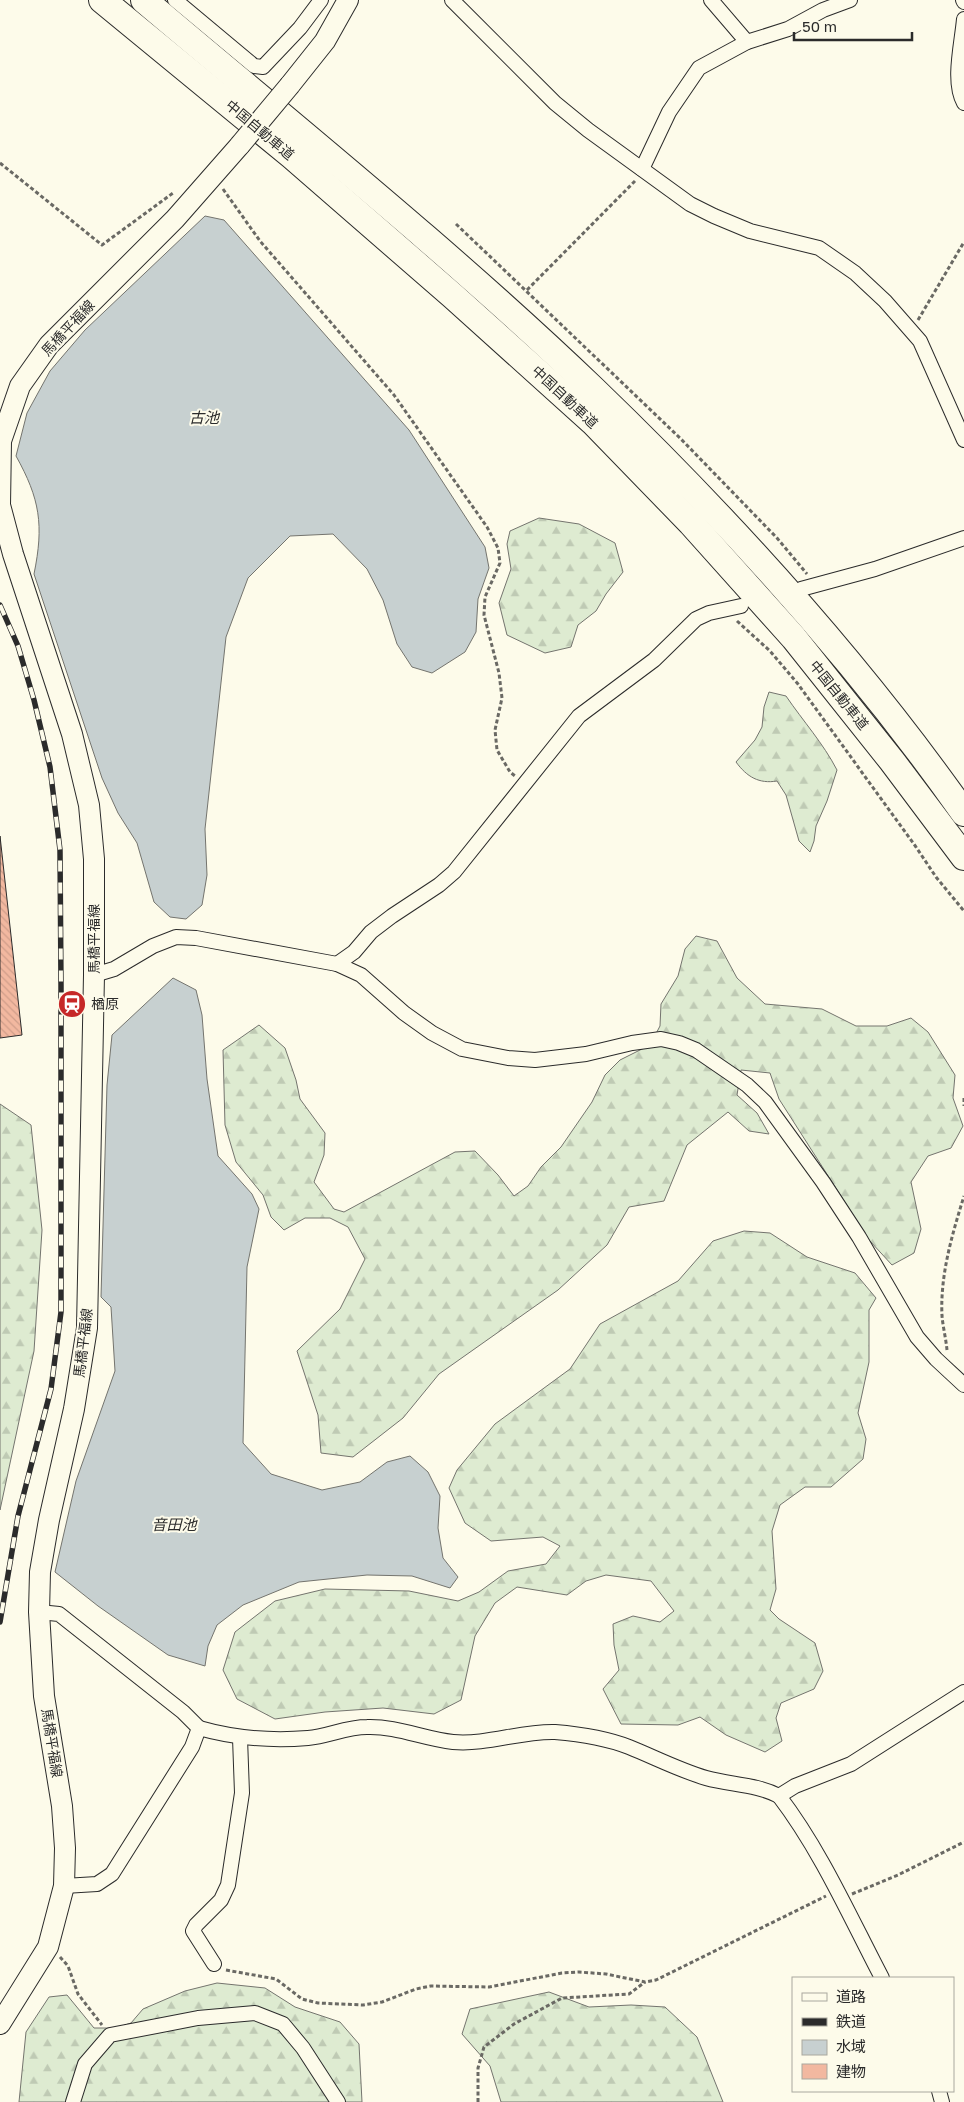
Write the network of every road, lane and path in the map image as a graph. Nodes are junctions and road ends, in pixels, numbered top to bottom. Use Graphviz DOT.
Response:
graph roads {
  1 [pos="102,0"];
  2 [pos="144,0"];
  3 [pos="175,0"];
  4 [pos="321,0"];
  5 [pos="348,0"];
  6 [pos="452,0"];
  7 [pos="711,0"];
  8 [pos="850,0"];
  9 [pos="964,19"];
  10 [pos="747,42"];
  11 [pos="964,103"];
  12 [pos="0,163"];
  13 [pos="642,169"];
  14 [pos="214,177"];
  15 [pos="196,196"];
  16 [pos="456,224"];
  17 [pos="964,242"];
  18 [pos="527,290"];
  19 [pos="909,326"];
  20 [pos="964,440"];
  21 [pos="0,441"];
  22 [pos="964,538"];
  23 [pos="808,587"];
  24 [pos="735,608"];
  25 [pos="812,619"];
  26 [pos="525,784"];
  27 [pos="964,785"];
  28 [pos="964,813"];
  29 [pos="964,856"];
  30 [pos="964,911"];
  31 [pos="337,964"];
  32 [pos="94,975"];
  33 [pos="964,1098"];
  34 [pos="964,1106"];
  35 [pos="964,1196"];
  36 [pos="949,1371"];
  37 [pos="964,1384"];
  38 [pos="39,1612"];
  39 [pos="964,1692"];
  40 [pos="199,1728"];
  41 [pos="240,1738"];
  42 [pos="779,1796"];
  43 [pos="964,1842"];
  44 [pos="64,1886"];
  45 [pos="838,1895"];
  46 [pos="48,1948"];
  47 [pos="214,1964"];
  48 [pos="881,1977"];
  49 [pos="645,1982"];
  50 [pos="0,2024"];
  51 [pos="110,2035"];
  52 [pos="73,2102"];
  53 [pos="338,2102"];
  54 [pos="478,2102"];
  1 -- 29 [label="highway, 中国自動車道"];
  2 -- 25 [label="highway, 中国自動車道"];
  3 -- 4 [label="street"];
  5 -- 14 [label="main road, 馬橋平福線, bridge"];
  6 -- 13 [label="street"];
  7 -- 10 [label="street"];
  8 -- 10 [label="street"];
  9 -- 11 [label="street"];
  10 -- 13 [label="street"];
  12 -- 15 [label="path"];
  13 -- 18 [label="path"];
  13 -- 19 [label="street"];
  14 -- 15 [label="main road, 馬橋平福線"];
  14 -- 26 [label="path"];
  15 -- 21 [label="main road, 馬橋平福線"];
  16 -- 18 [label="path"];
  17 -- 19 [label="path"];
  18 -- 23 [label="path"];
  19 -- 20 [label="street"];
  21 -- 32 [label="main road, 馬橋平福線"];
  22 -- 23 [label="street"];
  24 -- 26 [label="street"];
  24 -- 30 [label="path"];
  25 -- 27 [label="highway"];
  25 -- 28 [label="highway, 中国自動車道"];
  26 -- 31 [label="street"];
  31 -- 32 [label="street"];
  31 -- 36 [label="street"];
  32 -- 38 [label="main road, 馬橋平福線"];
  33 -- 34 [label="path"];
  35 -- 36 [label="path"];
  36 -- 37 [label="street"];
  38 -- 40 [label="street"];
  38 -- 44 [label="main road, 馬橋平福線"];
  39 -- 42 [label="street"];
  40 -- 41 [label="street"];
  40 -- 44 [label="street"];
  41 -- 42 [label="street"];
  41 -- 47 [label="street"];
  42 -- 45 [label="street"];
  43 -- 45 [label="path"];
  44 -- 46 [label="main road, 馬橋平福線"];
  45 -- 48 [label="street"];
  45 -- 49 [label="path"];
  46 -- 50 [label="main road, 馬橋平福線"];
  46 -- 51 [label="path"];
  47 -- 49 [label="path"];
  49 -- 54 [label="path"];
  51 -- 52 [label="street"];
  51 -- 53 [label="street"];
}
